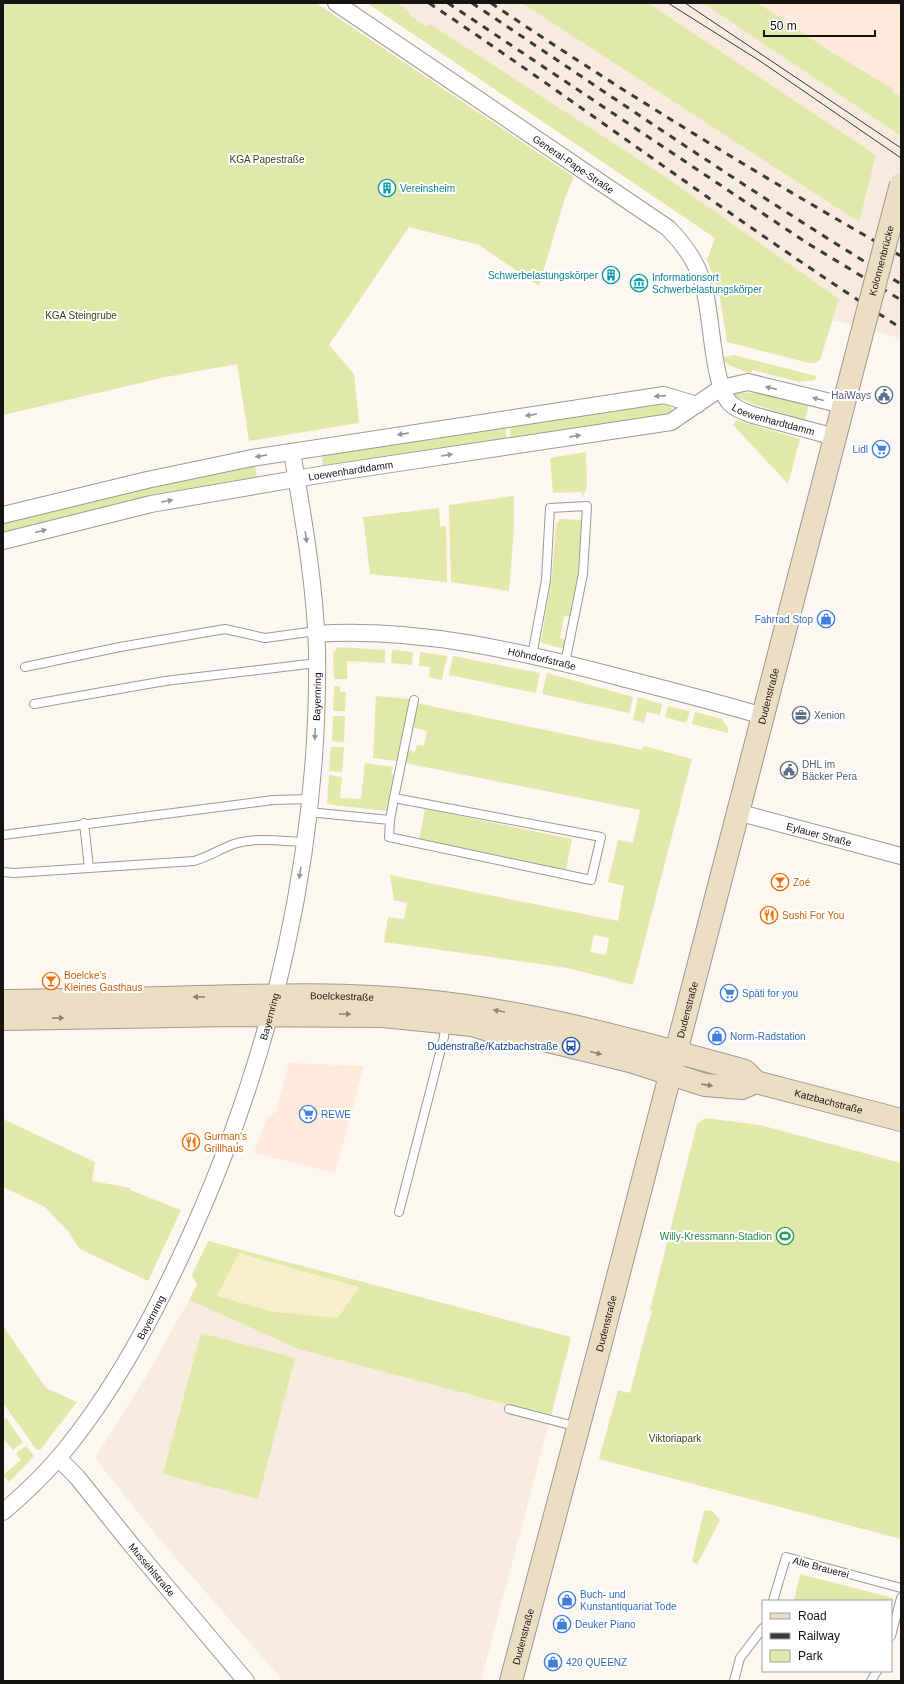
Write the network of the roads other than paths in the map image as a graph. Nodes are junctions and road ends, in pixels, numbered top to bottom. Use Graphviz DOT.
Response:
graph roads {
  1 [pos="336,3"];
  2 [pos="901,184"];
  3 [pos="861,337"];
  4 [pos="721,388"];
  5 [pos="697,405"];
  6 [pos="843,405"];
  7 [pos="835,437"];
  8 [pos="292,452"];
  9 [pos="296,478"];
  10 [pos="3,515"];
  11 [pos="3,541"];
  12 [pos="316,632"];
  13 [pos="532,656"];
  14 [pos="316,663"];
  15 [pos="565,663"];
  16 [pos="25,667"];
  17 [pos="414,700"];
  18 [pos="34,704"];
  19 [pos="762,716"];
  20 [pos="394,798"];
  21 [pos="309,806"];
  22 [pos="737,812"];
  23 [pos="390,820"];
  24 [pos="84,823"];
  25 [pos="3,835"];
  26 [pos="304,842"];
  27 [pos="901,856"];
  28 [pos="89,868"];
  29 [pos="3,872"];
  30 [pos="3,1001"];
  31 [pos="271,1005"];
  32 [pos="3,1019"];
  33 [pos="445,1021"];
  34 [pos="536,1028"];
  35 [pos="675,1052"];
  36 [pos="670,1073"];
  37 [pos="756,1082"];
  38 [pos="901,1120"];
  39 [pos="399,1212"];
  40 [pos="509,1409"];
  41 [pos="579,1427"];
  42 [pos="58,1458"];
  43 [pos="3,1512"];
  44 [pos="901,1588"];
  45 [pos="901,1598"];
  46 [pos="773,1600"];
  47 [pos="762,1629"];
  48 [pos="892,1632"];
  49 [pos="876,1672"];
  50 [pos="246,1681"];
  51 [pos="512,1681"];
  52 [pos="734,1681"];
  53 [pos="871,1681"];
  1 -- 4 [label="street, General-Pape-Straße"];
  2 -- 3 [label="main road, Kolonnenbrücke, bridge"];
  3 -- 6 [label="main road, Dudenstraße"];
  4 -- 5 [label="street, Loewenhardtdamm"];
  6 -- 4 [label="street, Loewenhardtdamm, one-way"];
  4 -- 7 [label="street, Loewenhardtdamm"];
  5 -- 8 [label="street, one-way"];
  9 -- 5 [label="street, Loewenhardtdamm, one-way"];
  6 -- 7 [label="main road, Dudenstraße"];
  7 -- 19 [label="main road, Dudenstraße"];
  8 -- 9 [label="street, Bayernring"];
  8 -- 10 [label="street, one-way"];
  11 -- 9 [label="street, Loewenhardtdamm, one-way"];
  9 -- 12 [label="street, Bayernring, one-way"];
  12 -- 13 [label="street, Höhndorfstraße"];
  12 -- 14 [label="street, Bayernring"];
  12 -- 16 [label="lane"];
  13 -- 15 [label="street, Höhndorfstraße"];
  13 -- 15 [label="lane"];
  14 -- 18 [label="lane"];
  14 -- 21 [label="street, Bayernring, one-way"];
  15 -- 19 [label="street, Höhndorfstraße"];
  17 -- 20 [label="lane"];
  19 -- 22 [label="main road, Dudenstraße"];
  20 -- 23 [label="lane"];
  20 -- 23 [label="lane"];
  21 -- 23 [label="lane"];
  21 -- 24 [label="lane"];
  21 -- 26 [label="street, Bayernring"];
  22 -- 27 [label="street, Eylauer Straße"];
  22 -- 35 [label="main road, Dudenstraße"];
  24 -- 25 [label="lane"];
  24 -- 28 [label="lane"];
  26 -- 28 [label="lane"];
  26 -- 31 [label="street, Bayernring, one-way"];
  28 -- 29 [label="lane"];
  31 -- 30 [label="main road, Boelckestraße, one-way"];
  32 -- 31 [label="main road, Boelckestraße, one-way"];
  31 -- 33 [label="main road, Boelckestraße, one-way"];
  34 -- 31 [label="main road, Boelckestraße, one-way"];
  31 -- 42 [label="street, Bayernring"];
  33 -- 34 [label="main road, Boelckestraße"];
  33 -- 39 [label="lane"];
  34 -- 35 [label="main road, Boelckestraße"];
  34 -- 36 [label="main road, Boelckestraße, one-way"];
  35 -- 36 [label="main road, Dudenstraße"];
  35 -- 37 [label="main road, Katzbachstraße"];
  36 -- 37 [label="main road, one-way"];
  36 -- 41 [label="main road, Dudenstraße"];
  37 -- 38 [label="main road, Katzbachstraße"];
  40 -- 41 [label="lane"];
  41 -- 51 [label="main road, Dudenstraße"];
  42 -- 43 [label="street, Bayernring"];
  42 -- 50 [label="street, Mussehlstraße"];
  44 -- 46 [label="lane, Alte Brauerei"];
  45 -- 48 [label="lane"];
  47 -- 52 [label="lane"];
  49 -- 53 [label="lane"];
}
